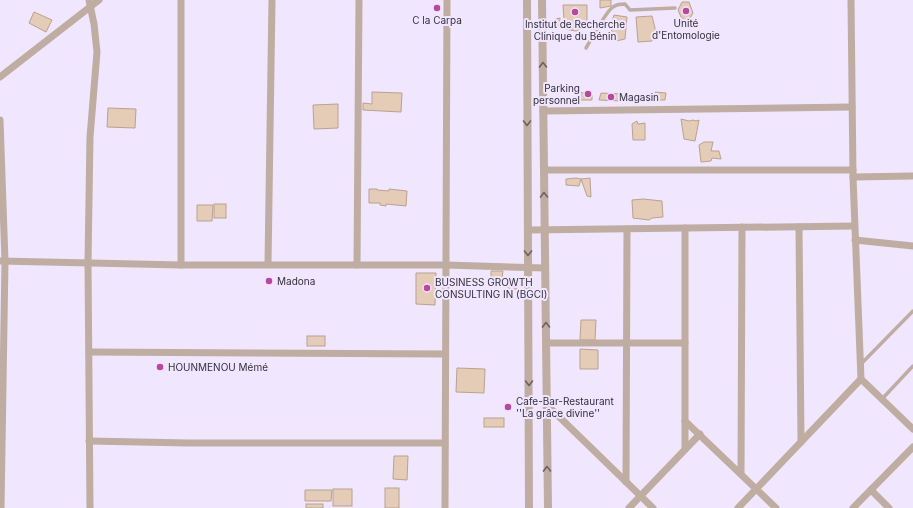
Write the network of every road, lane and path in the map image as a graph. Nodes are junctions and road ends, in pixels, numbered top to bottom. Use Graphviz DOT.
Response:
graph roads {
  1 [pos="99,0"];
  2 [pos="181,0"];
  3 [pos="272,0"];
  4 [pos="359,0"];
  5 [pos="447,0"];
  6 [pos="527,0"];
  7 [pos="542,0"];
  8 [pos="851,0"];
  9 [pos="90,3"];
  10 [pos="675,8"];
  11 [pos="586,48"];
  12 [pos="0,77"];
  13 [pos="852,107"];
  14 [pos="543,111"];
  15 [pos="0,120"];
  16 [pos="544,170"];
  17 [pos="853,173"];
  18 [pos="913,176"];
  19 [pos="854,226"];
  20 [pos="742,227"];
  21 [pos="799,227"];
  22 [pos="684,228"];
  23 [pos="627,229"];
  24 [pos="528,230"];
  25 [pos="545,230"];
  26 [pos="855,240"];
  27 [pos="913,246"];
  28 [pos="3,261"];
  29 [pos="88,262"];
  30 [pos="268,264"];
  31 [pos="181,265"];
  32 [pos="357,265"];
  33 [pos="446,265"];
  34 [pos="528,268"];
  35 [pos="545,268"];
  36 [pos="913,311"];
  37 [pos="546,343"];
  38 [pos="627,343"];
  39 [pos="685,343"];
  40 [pos="89,352"];
  41 [pos="446,354"];
  42 [pos="860,365"];
  43 [pos="913,366"];
  44 [pos="862,379"];
  45 [pos="882,399"];
  46 [pos="547,405"];
  47 [pos="685,421"];
  48 [pos="913,429"];
  49 [pos="700,434"];
  50 [pos="89,441"];
  51 [pos="801,442"];
  52 [pos="445,443"];
  53 [pos="913,447"];
  54 [pos="685,449"];
  55 [pos="741,474"];
  56 [pos="626,482"];
  57 [pos="756,488"];
  58 [pos="871,490"];
  59 [pos="641,497"];
  60 [pos="1,508"];
  61 [pos="90,508"];
  62 [pos="445,508"];
  63 [pos="529,508"];
  64 [pos="548,508"];
  65 [pos="629,508"];
  66 [pos="652,508"];
  67 [pos="738,508"];
  68 [pos="776,508"];
  69 [pos="853,508"];
  70 [pos="889,508"];
  1 -- 9 [label="street"];
  2 -- 31 [label="street"];
  3 -- 30 [label="street"];
  4 -- 32 [label="street"];
  5 -- 33 [label="street"];
  6 -- 24 [label="street, one-way"];
  14 -- 7 [label="street, one-way"];
  8 -- 13 [label="street"];
  9 -- 12 [label="street"];
  9 -- 29 [label="street"];
  10 -- 11 [label="lane"];
  13 -- 14 [label="street"];
  13 -- 17 [label="street"];
  14 -- 16 [label="street"];
  15 -- 28 [label="street"];
  16 -- 17 [label="street"];
  25 -- 16 [label="street, one-way"];
  17 -- 18 [label="street"];
  17 -- 19 [label="street"];
  19 -- 21 [label="street"];
  19 -- 26 [label="street"];
  20 -- 21 [label="street"];
  20 -- 22 [label="street"];
  20 -- 55 [label="street"];
  21 -- 51 [label="street"];
  22 -- 23 [label="street"];
  22 -- 39 [label="street"];
  23 -- 25 [label="street"];
  23 -- 38 [label="street"];
  24 -- 25 [label="street"];
  24 -- 34 [label="street, one-way"];
  25 -- 35 [label="street"];
  26 -- 27 [label="street"];
  26 -- 42 [label="street"];
  28 -- 29 [label="street"];
  28 -- 60 [label="street"];
  29 -- 31 [label="street"];
  29 -- 40 [label="street"];
  30 -- 31 [label="street"];
  30 -- 32 [label="street"];
  32 -- 33 [label="street"];
  33 -- 34 [label="street"];
  33 -- 41 [label="street"];
  34 -- 35 [label="street"];
  34 -- 63 [label="street, one-way"];
  37 -- 35 [label="street, one-way"];
  36 -- 42 [label="lane"];
  37 -- 38 [label="street"];
  37 -- 46 [label="street"];
  38 -- 39 [label="street"];
  38 -- 56 [label="street"];
  39 -- 47 [label="street"];
  40 -- 41 [label="street"];
  40 -- 50 [label="street"];
  41 -- 52 [label="street"];
  42 -- 44 [label="street"];
  43 -- 45 [label="lane"];
  44 -- 45 [label="street"];
  44 -- 51 [label="street"];
  45 -- 48 [label="street"];
  46 -- 56 [label="street"];
  64 -- 46 [label="street, one-way"];
  47 -- 49 [label="street"];
  47 -- 54 [label="street"];
  49 -- 54 [label="street"];
  49 -- 55 [label="street"];
  50 -- 52 [label="street"];
  50 -- 61 [label="street"];
  51 -- 57 [label="street"];
  52 -- 62 [label="street"];
  53 -- 58 [label="street"];
  54 -- 59 [label="street"];
  55 -- 57 [label="street"];
  56 -- 59 [label="street"];
  57 -- 67 [label="street"];
  57 -- 68 [label="street"];
  58 -- 69 [label="street"];
  58 -- 70 [label="street"];
  59 -- 65 [label="street"];
  59 -- 66 [label="street"];
}
